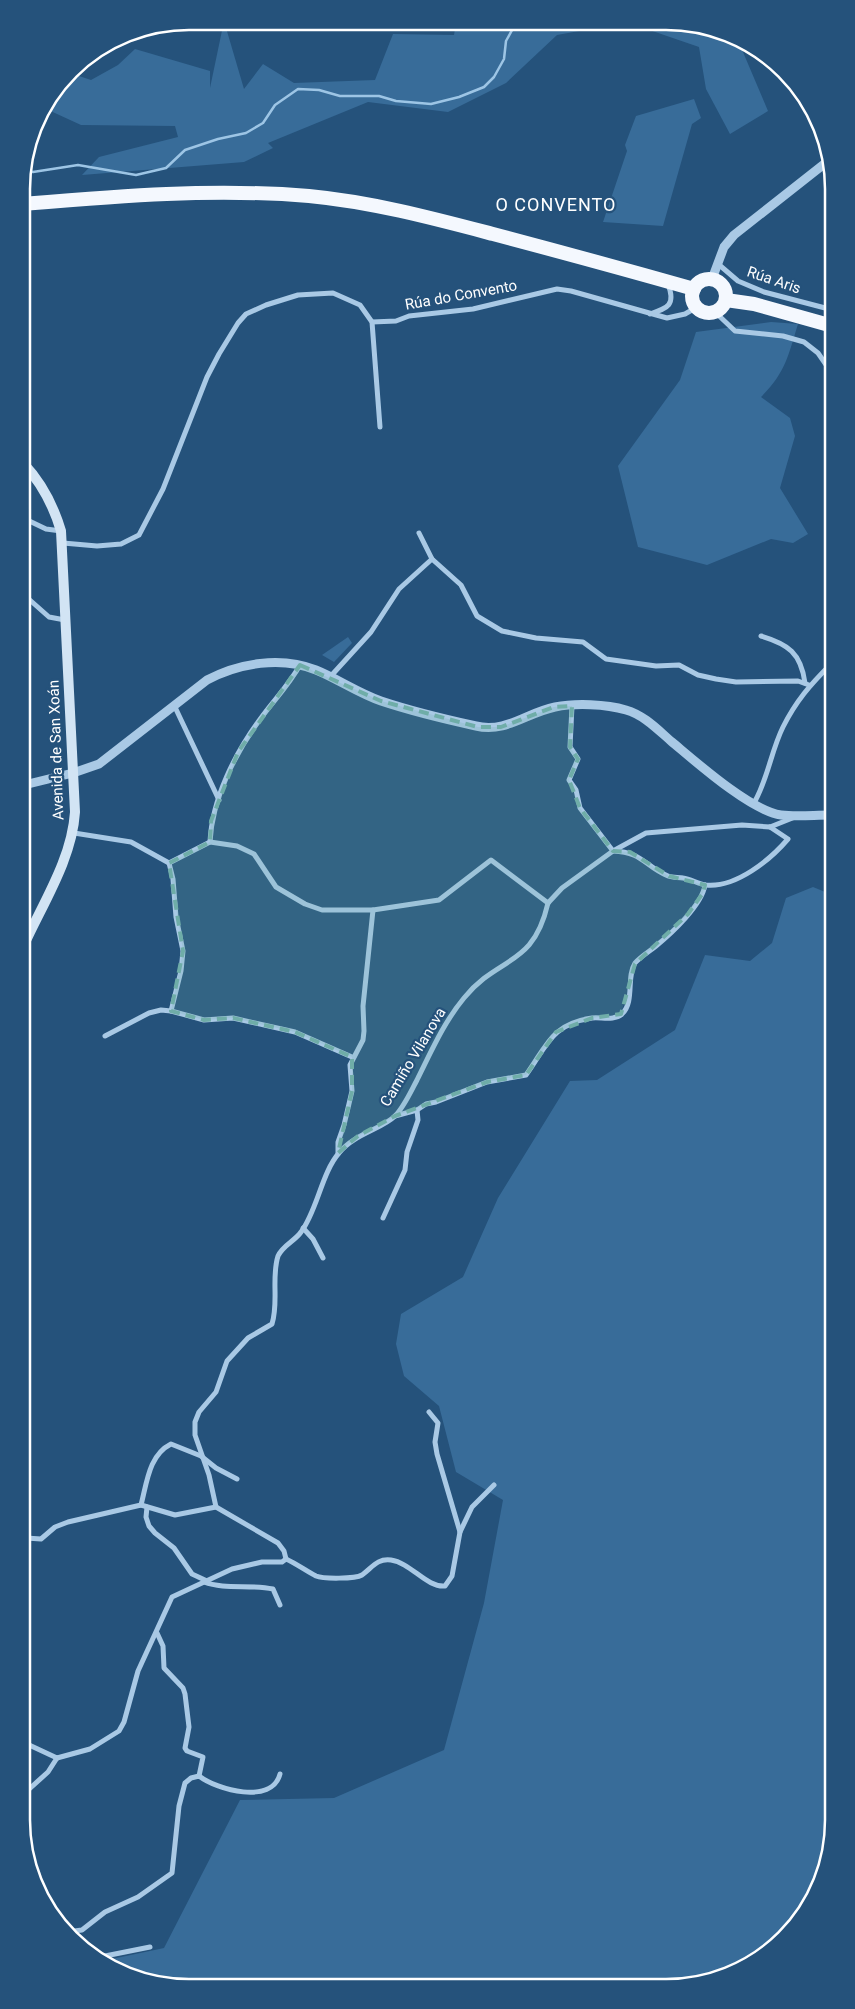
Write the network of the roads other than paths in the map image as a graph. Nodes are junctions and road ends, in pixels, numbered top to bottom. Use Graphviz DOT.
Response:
graph roads {
  1 [pos="823,165"];
  2 [pos="30,203"];
  3 [pos="717,262"];
  4 [pos="712,279"];
  5 [pos="667,281"];
  6 [pos="694,289"];
  7 [pos="726,300"];
  8 [pos="697,307"];
  9 [pos="825,308"];
  10 [pos="715,312"];
  11 [pos="649,314"];
  12 [pos="372,322"];
  13 [pos="825,324"];
  14 [pos="825,363"];
  15 [pos="380,427"];
  16 [pos="30,471"];
  17 [pos="30,521"];
  18 [pos="61,531"];
  19 [pos="419,533"];
  20 [pos="63,543"];
  21 [pos="432,559"];
  22 [pos="30,600"];
  23 [pos="66,620"];
  24 [pos="760,636"];
  25 [pos="300,666"];
  26 [pos="825,669"];
  27 [pos="330,678"];
  28 [pos="807,684"];
  29 [pos="174,705"];
  30 [pos="572,706"];
  31 [pos="73,773"];
  32 [pos="30,784"];
  33 [pos="219,800"];
  34 [pos="754,803"];
  35 [pos="796,815"];
  36 [pos="825,815"];
  37 [pos="770,827"];
  38 [pos="74,833"];
  39 [pos="210,842"];
  40 [pos="613,851"];
  41 [pos="169,863"];
  42 [pos="705,885"];
  43 [pos="548,903"];
  44 [pos="373,910"];
  45 [pos="30,932"];
  46 [pos="171,1010"];
  47 [pos="105,1036"];
  48 [pos="352,1057"];
  49 [pos="417,1110"];
  50 [pos="395,1116"];
  51 [pos="338,1154"];
  52 [pos="383,1218"];
  53 [pos="303,1228"];
  54 [pos="323,1258"];
  55 [pos="429,1412"];
  56 [pos="201,1456"];
  57 [pos="237,1479"];
  58 [pos="494,1485"];
  59 [pos="141,1505"];
  60 [pos="148,1507"];
  61 [pos="216,1507"];
  62 [pos="460,1532"];
  63 [pos="30,1538"];
  64 [pos="286,1559"];
  65 [pos="205,1581"];
  66 [pos="280,1605"];
  67 [pos="157,1633"];
  68 [pos="30,1746"];
  69 [pos="57,1758"];
  70 [pos="280,1774"];
  71 [pos="199,1776"];
  72 [pos="30,1788"];
  73 [pos="76,1931"];
  74 [pos="150,1947"];
  75 [pos="107,1956"];
  1 -- 3 [label="street"];
  2 -- 5 [label="highway"];
  3 -- 4 [label="street"];
  3 -- 9 [label="street, Rúa Aris"];
  4 -- 6 [label="highway"];
  4 -- 7 [label="highway"];
  5 -- 6 [label="highway"];
  5 -- 11 [label="street"];
  6 -- 8 [label="highway"];
  7 -- 10 [label="highway"];
  7 -- 13 [label="highway"];
  8 -- 10 [label="highway"];
  8 -- 11 [label="street, Rúa do Convento"];
  10 -- 14 [label="street"];
  11 -- 12 [label="street, Rúa do Convento"];
  12 -- 15 [label="street"];
  12 -- 20 [label="street"];
  16 -- 18 [label="main road, Avenida de San Xoán"];
  17 -- 18 [label="street"];
  18 -- 20 [label="main road, Avenida de San Xoán"];
  19 -- 21 [label="street"];
  20 -- 23 [label="main road, Avenida de San Xoán"];
  21 -- 27 [label="street"];
  21 -- 28 [label="street"];
  22 -- 23 [label="street"];
  23 -- 31 [label="main road, Avenida de San Xoán"];
  24 -- 28 [label="street"];
  25 -- 27 [label="street"];
  25 -- 29 [label="street"];
  25 -- 33 [label="street"];
  26 -- 28 [label="street"];
  27 -- 30 [label="street"];
  28 -- 34 [label="street"];
  29 -- 31 [label="street"];
  29 -- 33 [label="street"];
  30 -- 34 [label="street"];
  30 -- 40 [label="street"];
  31 -- 32 [label="street"];
  31 -- 38 [label="main road, Avenida de San Xoán"];
  33 -- 39 [label="street"];
  34 -- 35 [label="street"];
  35 -- 36 [label="street"];
  35 -- 37 [label="street"];
  37 -- 40 [label="street"];
  37 -- 42 [label="street"];
  38 -- 41 [label="street"];
  38 -- 45 [label="main road, Avenida de San Xoán"];
  39 -- 41 [label="street"];
  39 -- 44 [label="street"];
  40 -- 42 [label="street"];
  40 -- 43 [label="street"];
  41 -- 46 [label="street"];
  42 -- 49 [label="street"];
  43 -- 44 [label="street"];
  43 -- 50 [label="street, Camiño Vilanova"];
  44 -- 48 [label="street"];
  46 -- 47 [label="street"];
  46 -- 48 [label="street"];
  48 -- 51 [label="street"];
  49 -- 50 [label="street"];
  49 -- 52 [label="street"];
  50 -- 51 [label="street, Camiño Vilanova"];
  51 -- 53 [label="street, Camiño Vilanova"];
  53 -- 54 [label="street"];
  53 -- 56 [label="street, Camiño Vilanova"];
  55 -- 62 [label="street"];
  56 -- 57 [label="street"];
  56 -- 59 [label="street"];
  56 -- 61 [label="street"];
  58 -- 62 [label="street"];
  59 -- 60 [label="street"];
  59 -- 63 [label="street"];
  60 -- 61 [label="street"];
  60 -- 65 [label="street"];
  61 -- 64 [label="street"];
  62 -- 64 [label="street"];
  64 -- 65 [label="street"];
  65 -- 66 [label="street"];
  65 -- 67 [label="street"];
  67 -- 69 [label="street"];
  67 -- 71 [label="street"];
  68 -- 69 [label="street"];
  69 -- 72 [label="street"];
  70 -- 71 [label="street"];
  71 -- 73 [label="street"];
  74 -- 75 [label="street"];
}
